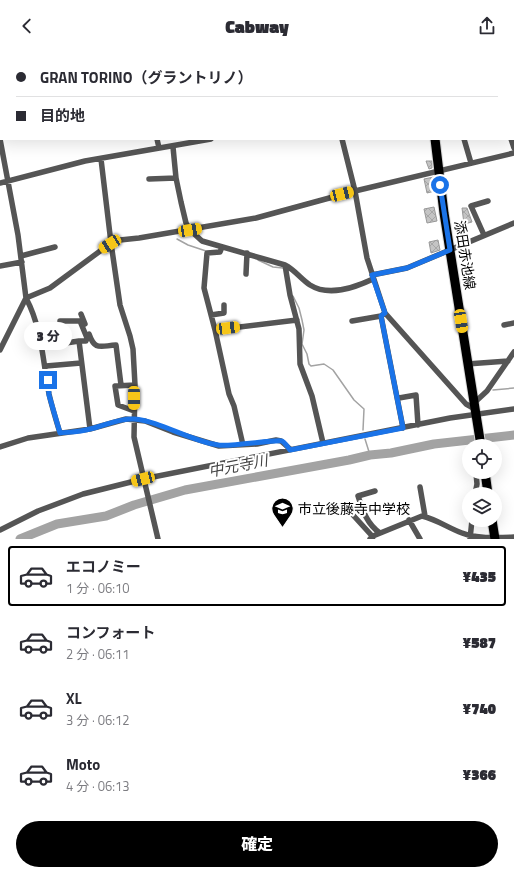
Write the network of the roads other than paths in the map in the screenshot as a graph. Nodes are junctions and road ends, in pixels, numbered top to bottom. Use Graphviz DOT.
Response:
graph roads {
  1 [pos="0,140"];
  2 [pos="157,140"];
  3 [pos="206,140"];
  4 [pos="342,140"];
  5 [pos="435,140"];
  6 [pos="464,140"];
  7 [pos="173,147"];
  8 [pos="159,148"];
  9 [pos="514,153"];
  10 [pos="101,159"];
  11 [pos="471,163"];
  12 [pos="438,171"];
  13 [pos="176,178"];
  14 [pos="149,179"];
  15 [pos="8,182"];
  16 [pos="0,183"];
  17 [pos="355,191"];
  18 [pos="488,201"];
  19 [pos="514,223"];
  20 [pos="190,230"];
  21 [pos="484,235"];
  22 [pos="110,244"];
  23 [pos="54,247"];
  24 [pos="222,247"];
  25 [pos="450,250"];
  26 [pos="247,253"];
  27 [pos="21,259"];
  28 [pos="286,265"];
  29 [pos="0,266"];
  30 [pos="246,274"];
  31 [pos="372,277"];
  32 [pos="26,298"];
  33 [pos="224,305"];
  34 [pos="82,314"];
  35 [pos="211,315"];
  36 [pos="383,315"];
  37 [pos="297,320"];
  38 [pos="352,321"];
  39 [pos="514,323"];
  40 [pos="504,325"];
  41 [pos="215,330"];
  42 [pos="78,341"];
  43 [pos="2,343"];
  44 [pos="0,350"];
  45 [pos="514,352"];
  46 [pos="508,361"];
  47 [pos="81,363"];
  48 [pos="468,364"];
  49 [pos="46,366"];
  50 [pos="121,385"];
  51 [pos="135,385"];
  52 [pos="399,398"];
  53 [pos="514,409"];
  54 [pos="134,411"];
  55 [pos="475,411"];
  56 [pos="134,419"];
  57 [pos="418,425"];
  58 [pos="403,428"];
  59 [pos="90,429"];
  60 [pos="60,433"];
  61 [pos="480,439"];
  62 [pos="323,443"];
  63 [pos="243,444"];
  64 [pos="0,447"];
  65 [pos="290,450"];
  66 [pos="144,482"];
  67 [pos="420,486"];
  68 [pos="375,491"];
  69 [pos="353,515"];
  70 [pos="425,516"];
  71 [pos="408,520"];
  72 [pos="471,527"];
  73 [pos="493,527"];
  74 [pos="0,530"];
  75 [pos="380,533"];
  76 [pos="470,537"];
  77 [pos="514,537"];
  78 [pos="372,538"];
  79 [pos="158,539"];
  80 [pos="420,539"];
  81 [pos="495,539"];
  1 -- 15 [label="street"];
  2 -- 8 [label="street"];
  3 -- 7 [label="street"];
  4 -- 17 [label="street"];
  5 -- 12 [label="main road, 添田赤池線"];
  6 -- 11 [label="street"];
  7 -- 8 [label="street"];
  7 -- 13 [label="street"];
  8 -- 10 [label="street"];
  9 -- 11 [label="street"];
  10 -- 15 [label="street"];
  10 -- 22 [label="street"];
  11 -- 12 [label="street"];
  12 -- 17 [label="street"];
  12 -- 25 [label="main road, 添田赤池線"];
  13 -- 14 [label="street"];
  13 -- 20 [label="street"];
  15 -- 16 [label="street"];
  15 -- 27 [label="street"];
  17 -- 20 [label="street"];
  17 -- 31 [label="street"];
  18 -- 21 [label="street"];
  19 -- 21 [label="street"];
  20 -- 22 [label="street"];
  20 -- 24 [label="street"];
  21 -- 25 [label="street"];
  22 -- 32 [label="street"];
  22 -- 51 [label="street"];
  23 -- 27 [label="street"];
  24 -- 26 [label="street"];
  24 -- 35 [label="street"];
  25 -- 31 [label="street"];
  25 -- 48 [label="main road, 添田赤池線"];
  26 -- 28 [label="street"];
  26 -- 30 [label="street"];
  27 -- 29 [label="street"];
  27 -- 32 [label="street"];
  28 -- 31 [label="street"];
  28 -- 37 [label="street"];
  31 -- 36 [label="street"];
  32 -- 43 [label="street"];
  32 -- 49 [label="street"];
  33 -- 35 [label="street"];
  34 -- 50 [label="street"];
  35 -- 41 [label="street"];
  36 -- 38 [label="street"];
  36 -- 52 [label="street"];
  36 -- 55 [label="street"];
  37 -- 41 [label="street"];
  37 -- 62 [label="street"];
  39 -- 40 [label="street"];
  41 -- 63 [label="street"];
  42 -- 42 [label="street"];
  42 -- 47 [label="street"];
  43 -- 44 [label="street"];
  45 -- 46 [label="street"];
  46 -- 48 [label="street"];
  46 -- 55 [label="street"];
  47 -- 49 [label="street"];
  47 -- 59 [label="street"];
  48 -- 55 [label="main road, 添田赤池線"];
  49 -- 60 [label="street"];
  50 -- 51 [label="street"];
  50 -- 54 [label="street"];
  51 -- 54 [label="street"];
  52 -- 57 [label="street"];
  52 -- 58 [label="street"];
  53 -- 55 [label="street"];
  54 -- 56 [label="street"];
  55 -- 57 [label="street"];
  55 -- 61 [label="main road, 添田赤池線"];
  56 -- 59 [label="street"];
  56 -- 63 [label="street"];
  56 -- 66 [label="street"];
  57 -- 58 [label="street"];
  58 -- 62 [label="street"];
  59 -- 60 [label="street"];
  60 -- 64 [label="street"];
  62 -- 65 [label="street"];
  63 -- 65 [label="street"];
  65 -- 66 [label="street"];
  66 -- 74 [label="street"];
  66 -- 79 [label="street"];
  67 -- 70 [label="street"];
  68 -- 75 [label="street"];
  69 -- 78 [label="street"];
  70 -- 71 [label="street"];
  70 -- 76 [label="street"];
  71 -- 75 [label="street"];
  71 -- 80 [label="street"];
  72 -- 76 [label="street"];
  73 -- 81 [label="main road"];
  75 -- 78 [label="street"];
  76 -- 81 [label="street"];
  77 -- 81 [label="street"];
}
